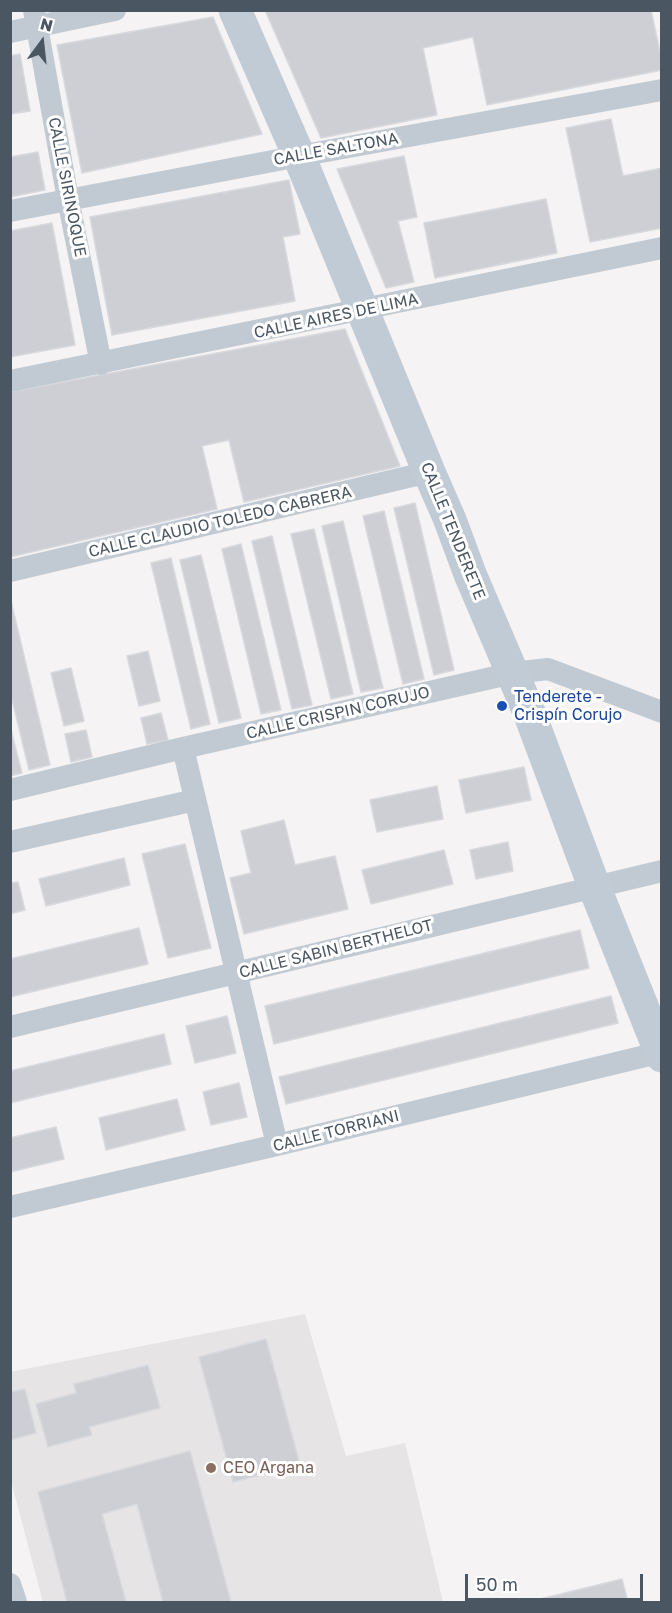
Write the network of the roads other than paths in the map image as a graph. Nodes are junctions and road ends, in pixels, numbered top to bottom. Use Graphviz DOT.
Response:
graph roads {
  1 [pos="116,10"];
  2 [pos="235,10"];
  3 [pos="35,19"];
  4 [pos="10,32"];
  5 [pos="662,90"];
  6 [pos="299,156"];
  7 [pos="68,199"];
  8 [pos="10,211"];
  9 [pos="662,248"];
  10 [pos="363,310"];
  11 [pos="101,364"];
  12 [pos="10,381"];
  13 [pos="429,472"];
  14 [pos="10,572"];
  15 [pos="513,673"];
  16 [pos="662,712"];
  17 [pos="183,748"];
  18 [pos="10,790"];
  19 [pos="195,800"];
  20 [pos="10,842"];
  21 [pos="662,871"];
  22 [pos="594,886"];
  23 [pos="236,974"];
  24 [pos="10,1027"];
  25 [pos="661,1053"];
  26 [pos="277,1145"];
  27 [pos="10,1207"];
  28 [pos="10,1584"];
  29 [pos="16,1602"];
  1 -- 3 [label="street"];
  2 -- 6 [label="street, CALLE TENDERETE"];
  3 -- 4 [label="street"];
  3 -- 7 [label="street, CALLE SIRINOQUE"];
  5 -- 6 [label="street, CALLE SALTONA"];
  6 -- 7 [label="street, CALLE SALTONA"];
  6 -- 10 [label="street, CALLE TENDERETE"];
  7 -- 8 [label="street, CALLE SALTONA"];
  7 -- 11 [label="street, CALLE SIRINOQUE"];
  9 -- 10 [label="street, CALLE AIRES DE LIMA"];
  10 -- 11 [label="street, CALLE AIRES DE LIMA"];
  10 -- 13 [label="street, CALLE TENDERETE"];
  11 -- 12 [label="street, CALLE AIRES DE LIMA"];
  13 -- 14 [label="street, CALLE CLAUDIO TOLEDO CABRERA"];
  13 -- 15 [label="street, CALLE TENDERETE"];
  15 -- 16 [label="street, CALLE CRISPIN CORUJO"];
  15 -- 17 [label="street, CALLE CRISPIN CORUJO"];
  15 -- 22 [label="street, CALLE TENDERETE"];
  17 -- 18 [label="street, CALLE CRISPIN CORUJO"];
  17 -- 19 [label="street"];
  19 -- 20 [label="street"];
  19 -- 23 [label="street"];
  21 -- 22 [label="street, CALLE SABIN BERTHELOT"];
  22 -- 23 [label="street, CALLE SABIN BERTHELOT"];
  22 -- 25 [label="street, CALLE TENDERETE"];
  23 -- 24 [label="street, CALLE SABIN BERTHELOT"];
  23 -- 26 [label="street"];
  25 -- 26 [label="street, CALLE TORRIANI"];
  26 -- 27 [label="street, CALLE TORRIANI"];
  28 -- 29 [label="street"];
}
